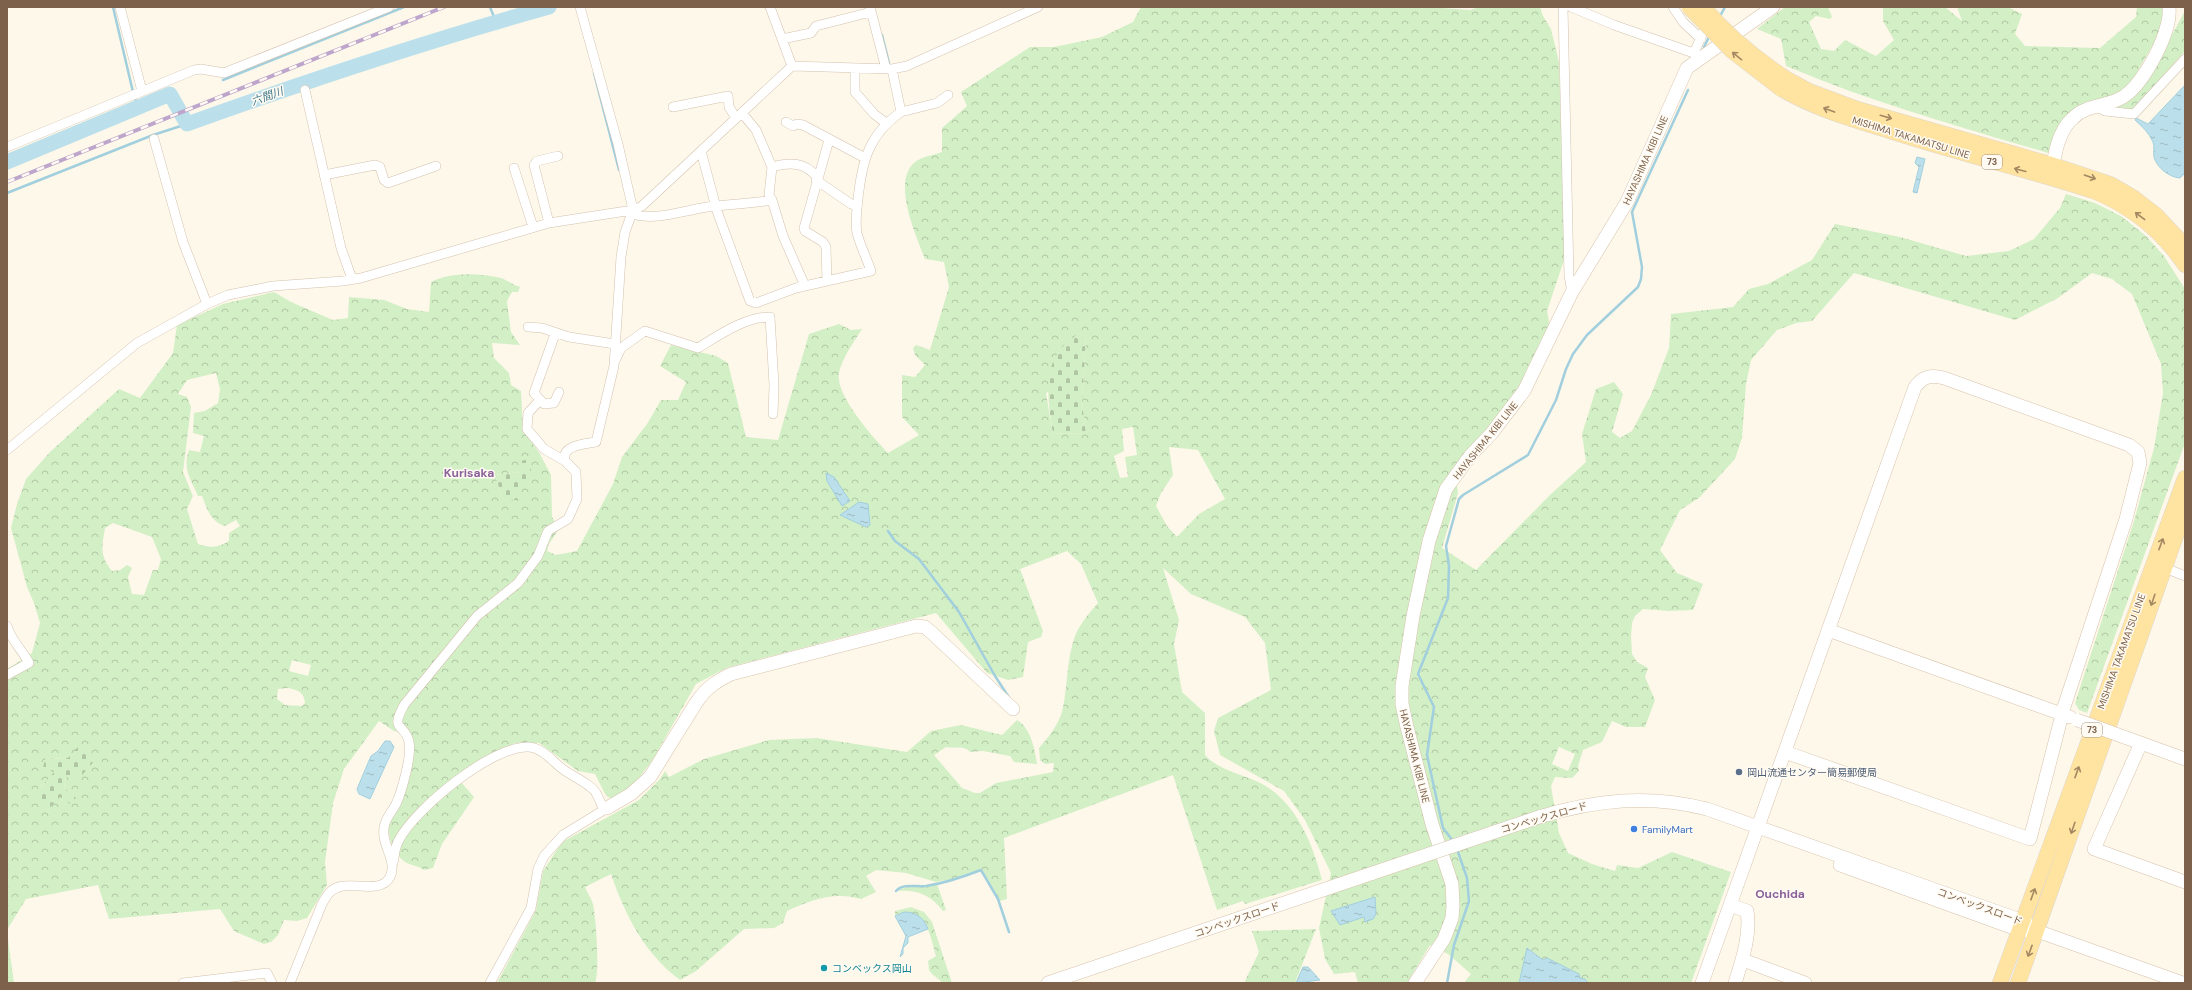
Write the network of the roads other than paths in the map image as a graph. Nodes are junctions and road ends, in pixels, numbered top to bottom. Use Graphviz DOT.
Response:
graph roads {
  1 [pos="120,7"];
  2 [pos="389,7"];
  3 [pos="580,7"];
  4 [pos="770,7"];
  5 [pos="1038,7"];
  6 [pos="1563,7"];
  7 [pos="1571,7"];
  8 [pos="1672,7"];
  9 [pos="1689,7"];
  10 [pos="1703,7"];
  11 [pos="1710,7"];
  12 [pos="1773,7"];
  13 [pos="2169,7"];
  14 [pos="870,10"];
  15 [pos="1025,10"];
  16 [pos="1700,39"];
  17 [pos="782,40"];
  18 [pos="1698,54"];
  19 [pos="2185,59"];
  20 [pos="792,66"];
  21 [pos="855,68"];
  22 [pos="889,69"];
  23 [pos="1782,83"];
  24 [pos="306,90"];
  25 [pos="138,93"];
  26 [pos="948,95"];
  27 [pos="2094,105"];
  28 [pos="673,107"];
  29 [pos="902,112"];
  30 [pos="739,115"];
  31 [pos="786,122"];
  32 [pos="886,123"];
  33 [pos="154,139"];
  34 [pos="829,140"];
  35 [pos="7,147"];
  36 [pos="701,151"];
  37 [pos="558,156"];
  38 [pos="865,158"];
  39 [pos="436,166"];
  40 [pos="772,166"];
  41 [pos="514,168"];
  42 [pos="2052,171"];
  43 [pos="324,174"];
  44 [pos="817,178"];
  45 [pos="772,200"];
  46 [pos="715,206"];
  47 [pos="857,206"];
  48 [pos="632,212"];
  49 [pos="549,223"];
  50 [pos="533,227"];
  51 [pos="2185,246"];
  52 [pos="2185,265"];
  53 [pos="352,279"];
  54 [pos="827,281"];
  55 [pos="805,286"];
  56 [pos="1572,292"];
  57 [pos="750,301"];
  58 [pos="207,304"];
  59 [pos="757,317"];
  60 [pos="528,327"];
  61 [pos="555,334"];
  62 [pos="615,344"];
  63 [pos="614,366"];
  64 [pos="559,392"];
  65 [pos="540,400"];
  66 [pos="773,414"];
  67 [pos="7,450"];
  68 [pos="565,461"];
  69 [pos="2185,478"];
  70 [pos="2185,510"];
  71 [pos="2159,566"];
  72 [pos="2185,576"];
  73 [pos="7,626"];
  74 [pos="1828,630"];
  75 [pos="7,675"];
  76 [pos="1013,708"];
  77 [pos="2062,714"];
  78 [pos="2141,743"];
  79 [pos="1785,752"];
  80 [pos="2185,759"];
  81 [pos="605,809"];
  82 [pos="1756,830"];
  83 [pos="393,864"];
  84 [pos="1374,877"];
  85 [pos="2185,882"];
  86 [pos="1730,905"];
  87 [pos="2021,926"];
  88 [pos="2037,931"];
  89 [pos="1742,960"];
  90 [pos="183,983"];
  91 [pos="272,983"];
  92 [pos="290,983"];
  93 [pos="490,983"];
  94 [pos="1048,983"];
  95 [pos="1073,983"];
  96 [pos="1415,983"];
  97 [pos="1702,983"];
  98 [pos="1735,983"];
  99 [pos="1805,983"];
  100 [pos="2000,983"];
  101 [pos="2018,983"];
  102 [pos="2183,983"];
  1 -- 25 [label="street"];
  2 -- 25 [label="street"];
  3 -- 48 [label="street"];
  4 -- 17 [label="street"];
  5 -- 15 [label="street"];
  6 -- 56 [label="street"];
  7 -- 18 [label="street"];
  8 -- 16 [label="street"];
  23 -- 9 [label="main road, MISHIMA TAKAMATSU LINE / 73, one-way, bridge"];
  10 -- 23 [label="main road, MISHIMA TAKAMATSU LINE / 73, bridge"];
  11 -- 16 [label="street"];
  12 -- 18 [label="street, HAYASHIMA KIBI LINE"];
  13 -- 27 [label="street"];
  14 -- 17 [label="street"];
  14 -- 22 [label="street"];
  15 -- 22 [label="street"];
  16 -- 18 [label="street"];
  17 -- 20 [label="street"];
  18 -- 56 [label="street, HAYASHIMA KIBI LINE"];
  19 -- 27 [label="street"];
  20 -- 21 [label="street"];
  20 -- 30 [label="street"];
  21 -- 22 [label="street"];
  21 -- 32 [label="street"];
  22 -- 29 [label="street"];
  23 -- 42 [label="main road, MISHIMA TAKAMATSU LINE / 73"];
  24 -- 43 [label="street"];
  25 -- 35 [label="street"];
  26 -- 29 [label="street"];
  27 -- 42 [label="street"];
  28 -- 30 [label="street"];
  29 -- 32 [label="street"];
  30 -- 36 [label="street"];
  30 -- 40 [label="street"];
  31 -- 34 [label="street"];
  32 -- 38 [label="street"];
  33 -- 58 [label="street"];
  34 -- 38 [label="street"];
  34 -- 44 [label="street"];
  36 -- 46 [label="street"];
  36 -- 48 [label="street"];
  37 -- 49 [label="street"];
  38 -- 47 [label="street"];
  39 -- 43 [label="street"];
  40 -- 44 [label="street"];
  40 -- 45 [label="street"];
  41 -- 50 [label="street"];
  42 -- 51 [label="main road, MISHIMA TAKAMATSU LINE / 73, one-way"];
  52 -- 42 [label="main road, MISHIMA TAKAMATSU LINE / 73, one-way"];
  43 -- 53 [label="street"];
  44 -- 47 [label="street"];
  44 -- 54 [label="street"];
  45 -- 46 [label="street"];
  45 -- 55 [label="street"];
  46 -- 48 [label="street"];
  46 -- 57 [label="street"];
  47 -- 54 [label="street"];
  48 -- 49 [label="street"];
  48 -- 62 [label="street"];
  49 -- 50 [label="street"];
  50 -- 53 [label="street"];
  53 -- 58 [label="street"];
  54 -- 55 [label="street"];
  55 -- 57 [label="street"];
  56 -- 96 [label="street, HAYASHIMA KIBI LINE"];
  57 -- 59 [label="street"];
  58 -- 67 [label="street"];
  59 -- 63 [label="street"];
  59 -- 66 [label="street"];
  60 -- 61 [label="street"];
  61 -- 62 [label="street"];
  61 -- 65 [label="street"];
  62 -- 63 [label="street"];
  63 -- 68 [label="street"];
  64 -- 65 [label="street"];
  65 -- 68 [label="street"];
  68 -- 83 [label="street"];
  71 -- 69 [label="main road, MISHIMA TAKAMATSU LINE / 73, one-way"];
  70 -- 71 [label="main road, MISHIMA TAKAMATSU LINE / 73"];
  71 -- 72 [label="street"];
  87 -- 71 [label="main road, MISHIMA TAKAMATSU LINE / 73, one-way"];
  71 -- 88 [label="main road, MISHIMA TAKAMATSU LINE / 73, one-way"];
  73 -- 75 [label="street"];
  74 -- 77 [label="street"];
  74 -- 77 [label="street"];
  74 -- 79 [label="street"];
  76 -- 81 [label="street"];
  77 -- 78 [label="street, bridge"];
  77 -- 79 [label="street"];
  78 -- 80 [label="street"];
  78 -- 85 [label="street"];
  79 -- 82 [label="street"];
  81 -- 83 [label="street"];
  81 -- 93 [label="street"];
  82 -- 84 [label="street, コンベックスロード, bridge"];
  82 -- 86 [label="street"];
  82 -- 87 [label="street, コンベックスロード"];
  83 -- 92 [label="street"];
  84 -- 94 [label="street, コンベックスロード"];
  84 -- 95 [label="street, コンベックスロード"];
  86 -- 89 [label="street"];
  86 -- 97 [label="street"];
  87 -- 88 [label="street, コンベックスロード"];
  87 -- 100 [label="main road, MISHIMA TAKAMATSU LINE / 73"];
  88 -- 101 [label="main road, MISHIMA TAKAMATSU LINE / 73, one-way"];
  88 -- 102 [label="street, コンベックスロード"];
  89 -- 98 [label="street"];
  89 -- 99 [label="street"];
  90 -- 91 [label="street"];
}
